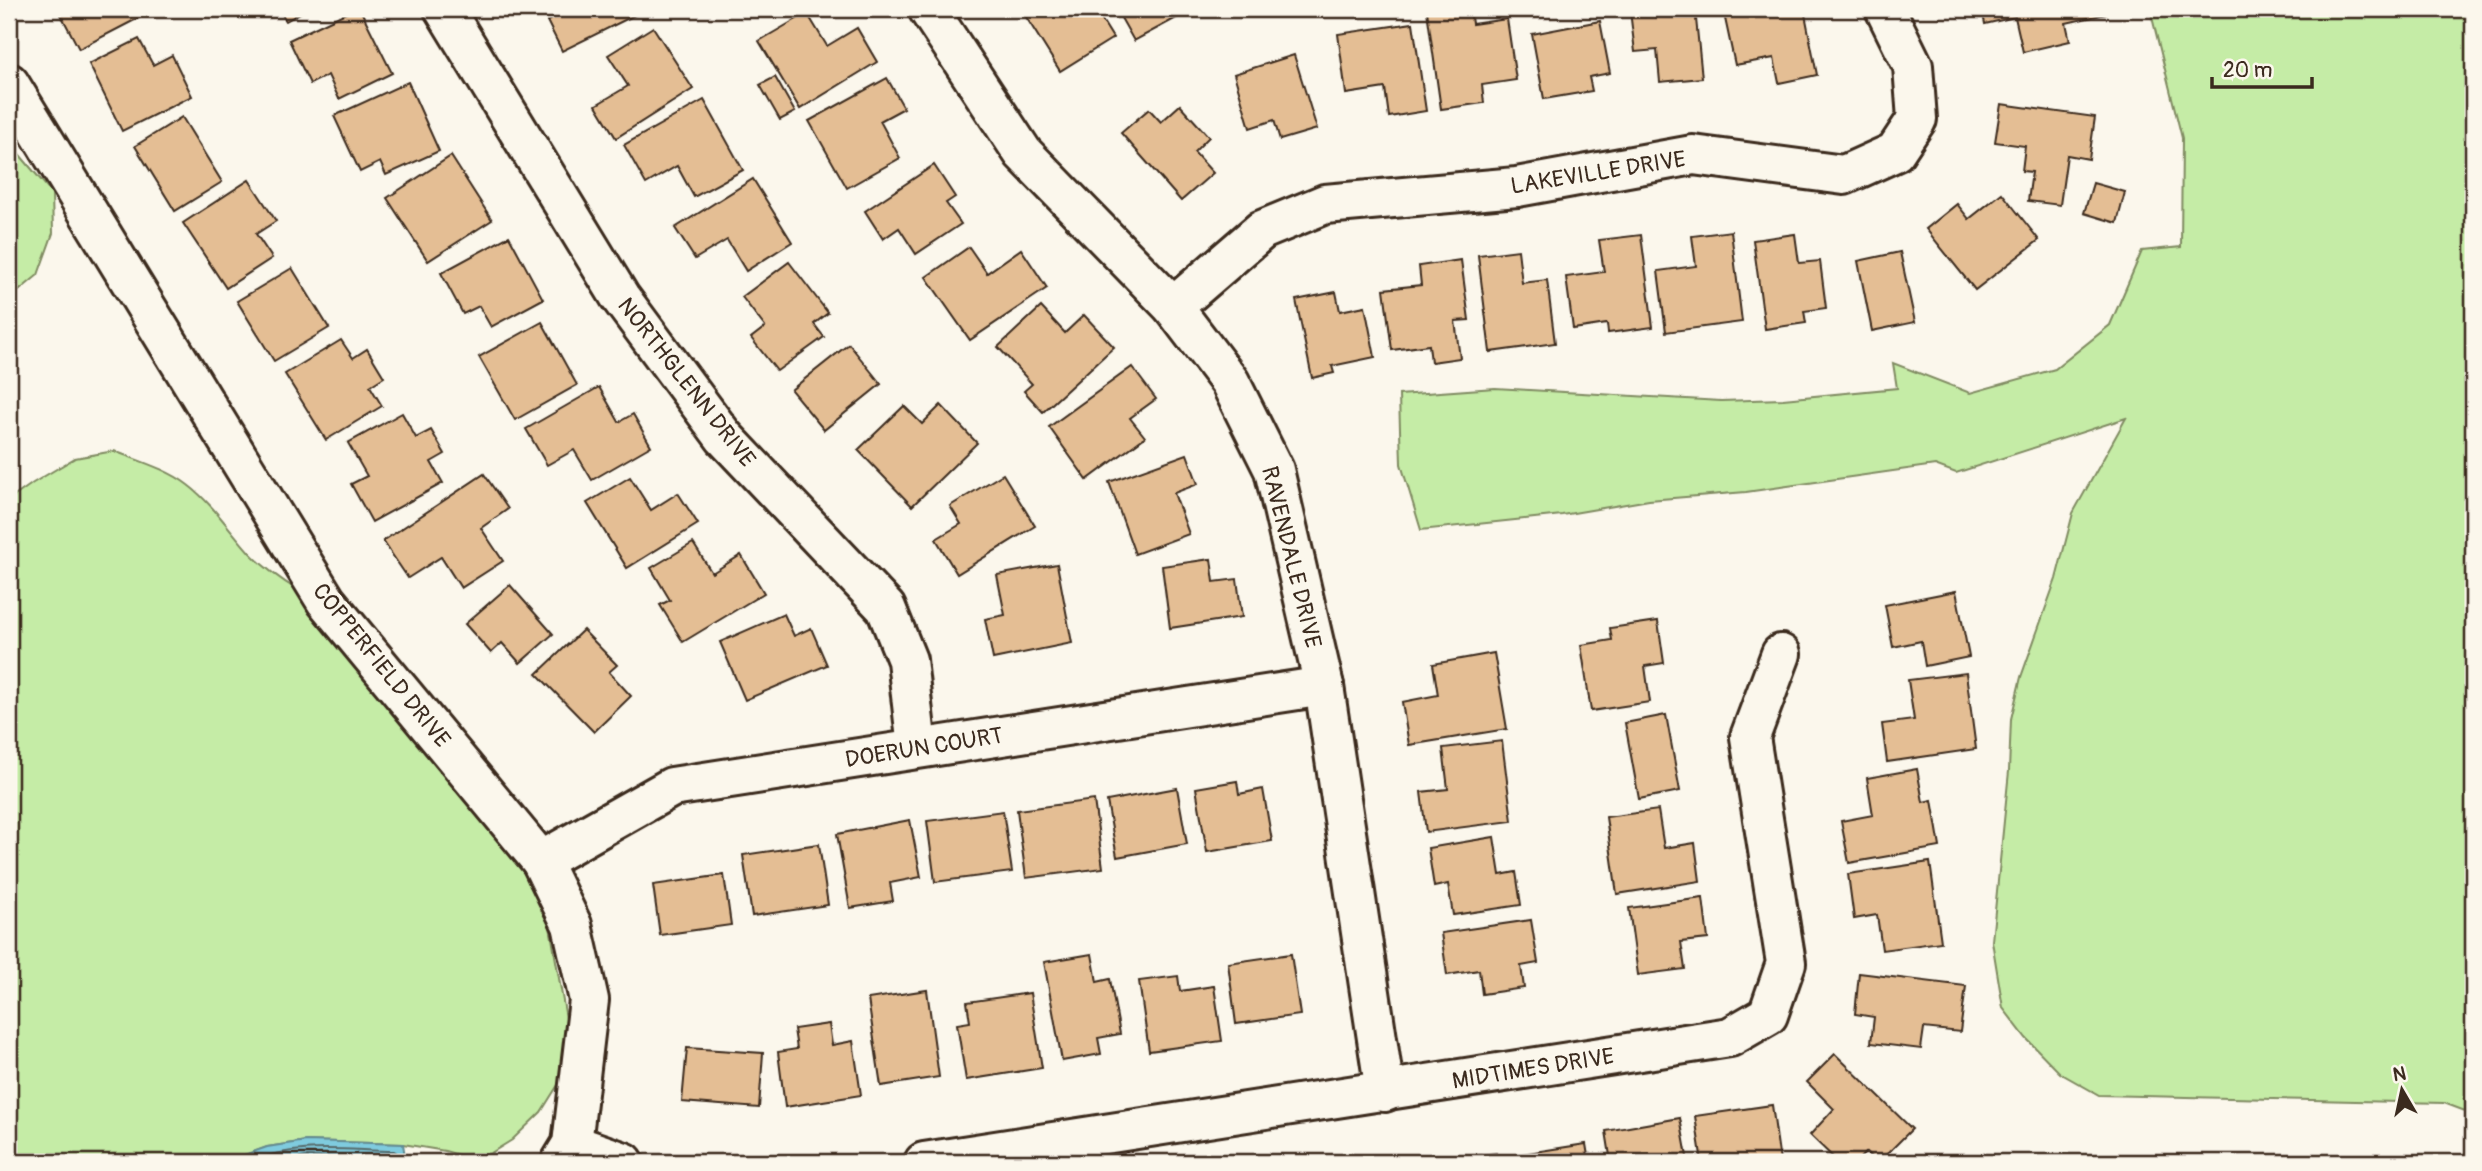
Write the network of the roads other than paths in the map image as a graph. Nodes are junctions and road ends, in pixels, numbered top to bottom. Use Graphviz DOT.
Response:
graph roads {
  1 [pos="444,9"];
  2 [pos="928,9"];
  3 [pos="1885,9"];
  4 [pos="9,83"];
  5 [pos="1173,307"];
  6 [pos="1781,654"];
  7 [pos="1324,686"];
  8 [pos="917,748"];
  9 [pos="541,861"];
  10 [pos="1385,1092"];
  11 [pos="567,1153"];
  12 [pos="624,1162"];
  13 [pos="925,1162"];
  1 -- 8 [label="street, NORTHGLENN DRIVE"];
  2 -- 5 [label="street, RAVENDALE DRIVE"];
  3 -- 5 [label="street, LAKEVILLE DRIVE"];
  4 -- 9 [label="street, COPPERFIELD DRIVE"];
  5 -- 7 [label="street, RAVENDALE DRIVE"];
  6 -- 10 [label="street, MIDTIMES DRIVE"];
  7 -- 8 [label="street, DOERUN COURT"];
  7 -- 10 [label="street, RAVENDALE DRIVE"];
  8 -- 9 [label="street, DOERUN COURT"];
  9 -- 11 [label="street, COPPERFIELD DRIVE"];
  10 -- 13 [label="street, MIDTIMES DRIVE"];
  11 -- 12 [label="street"];
}
